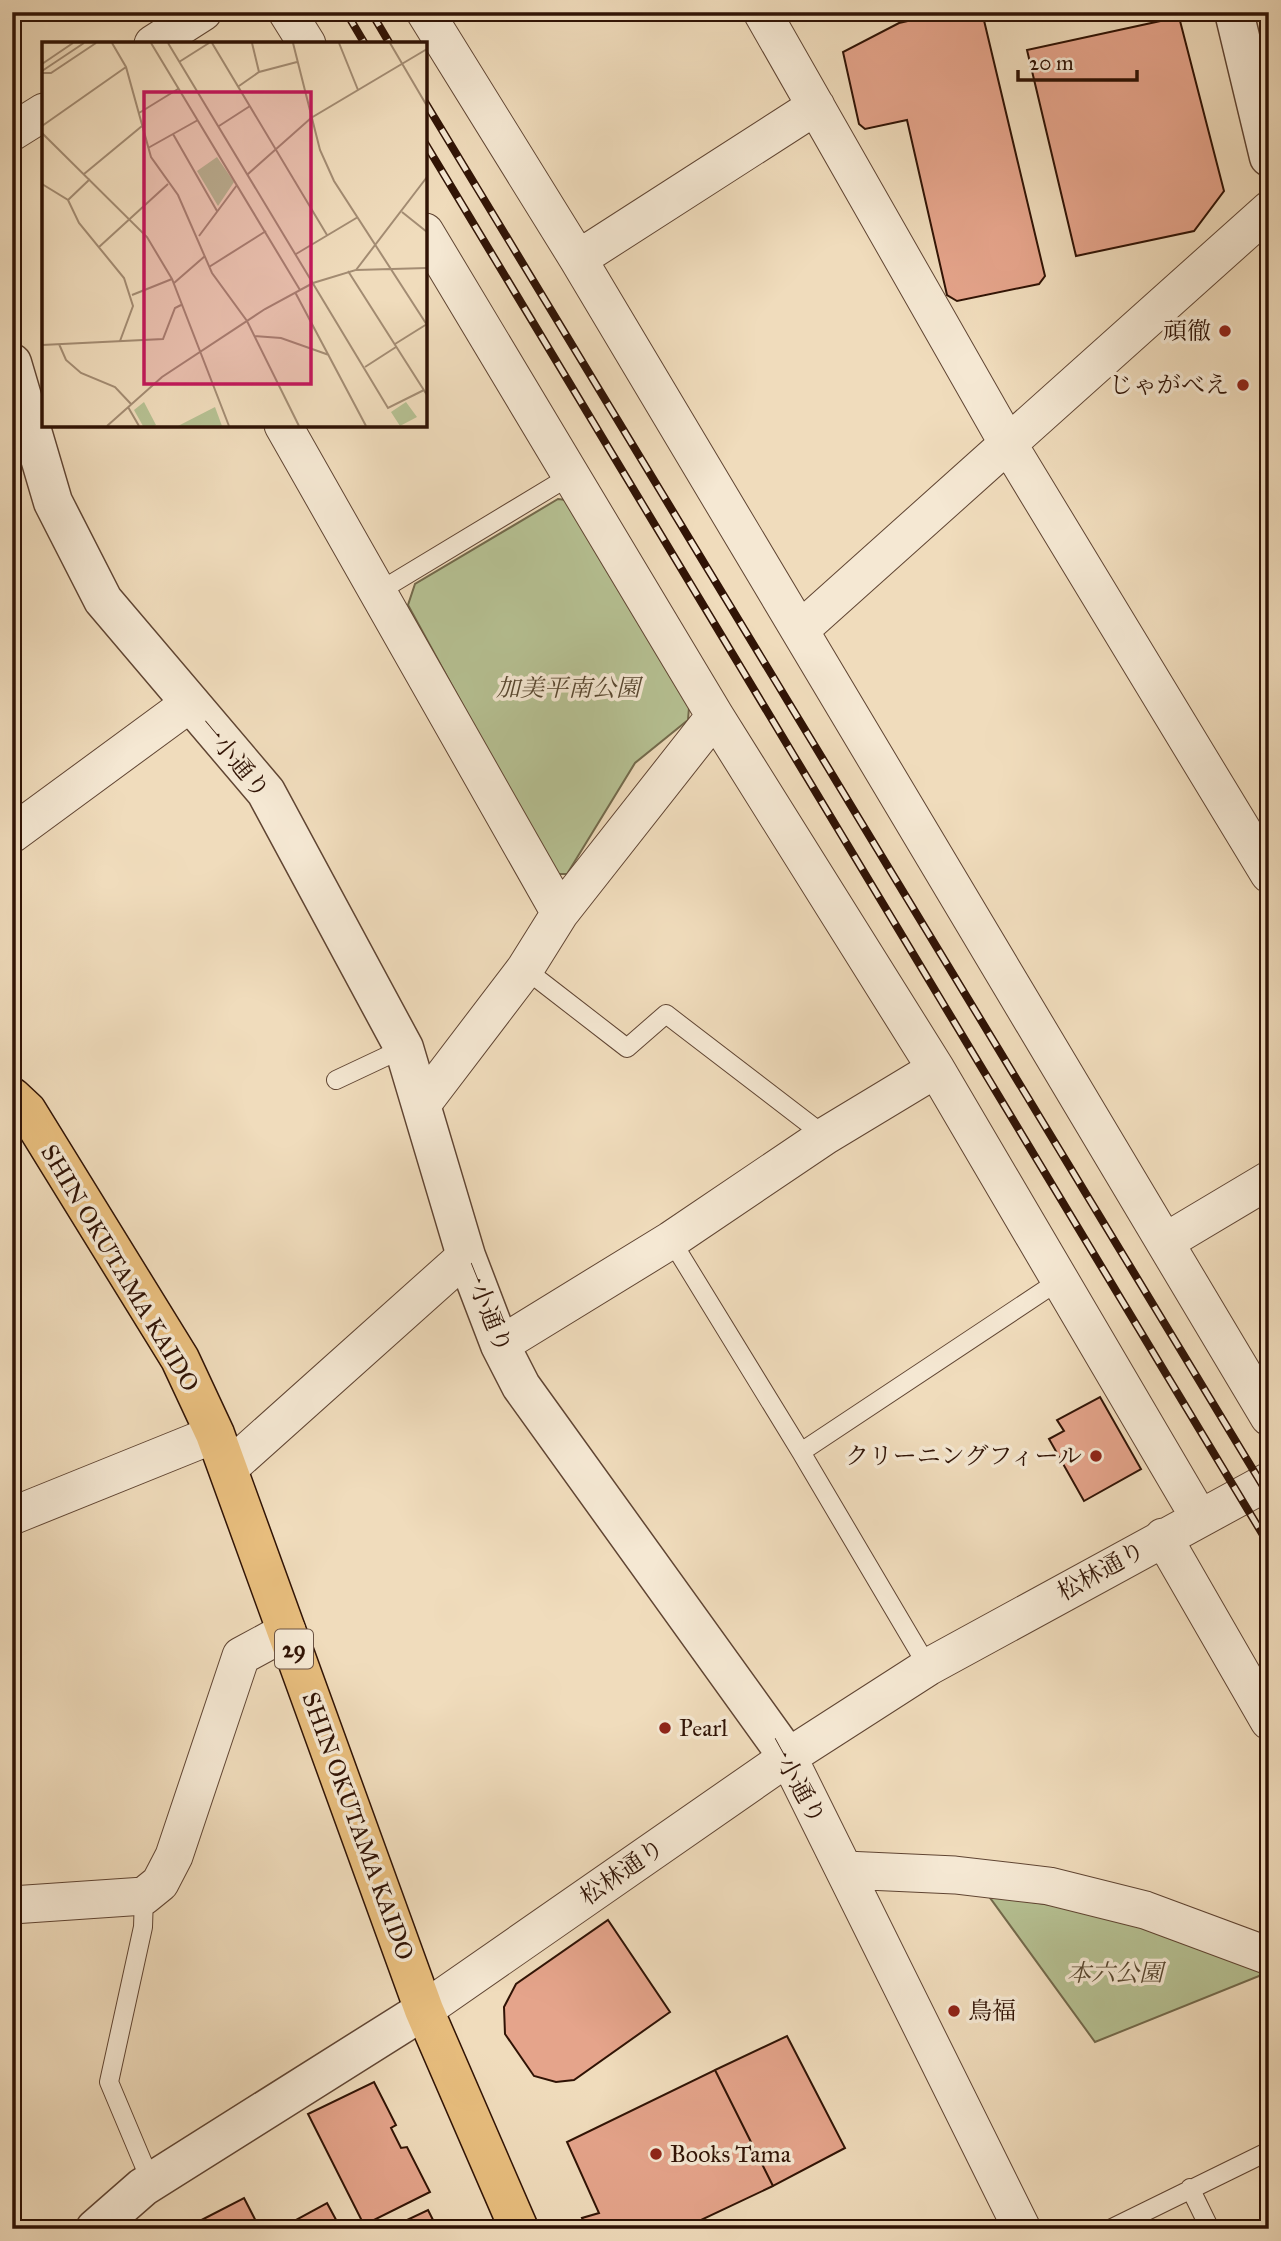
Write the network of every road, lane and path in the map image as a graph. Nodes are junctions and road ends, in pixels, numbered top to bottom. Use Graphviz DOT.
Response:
graph roads {
  1 [pos="203,12"];
  2 [pos="287,12"];
  3 [pos="425,12"];
  4 [pos="762,12"];
  5 [pos="1234,12"];
  6 [pos="156,42"];
  7 [pos="306,42"];
  8 [pos="816,106"];
  9 [pos="42,113"];
  10 [pos="12,132"];
  11 [pos="1269,158"];
  12 [pos="1269,210"];
  13 [pos="427,235"];
  14 [pos="578,259"];
  15 [pos="12,363"];
  16 [pos="37,424"];
  17 [pos="284,427"];
  18 [pos="1007,442"];
  19 [pos="570,476"];
  20 [pos="378,592"];
  21 [pos="800,630"];
  22 [pos="189,704"];
  23 [pos="715,716"];
  24 [pos="12,834"];
  25 [pos="1269,874"];
  26 [pos="560,914"];
  27 [pos="525,969"];
  28 [pos="404,1048"];
  29 [pos="936,1069"];
  30 [pos="336,1080"];
  31 [pos="12,1097"];
  32 [pos="423,1103"];
  33 [pos="825,1136"];
  34 [pos="1269,1180"];
  35 [pos="671,1240"];
  36 [pos="1165,1242"];
  37 [pos="466,1256"];
  38 [pos="1060,1280"];
  39 [pos="500,1345"];
  40 [pos="1269,1417"];
  41 [pos="215,1434"];
  42 [pos="802,1452"];
  43 [pos="228,1469"];
  44 [pos="1269,1480"];
  45 [pos="12,1516"];
  46 [pos="1199,1517"];
  47 [pos="1163,1537"];
  48 [pos="288,1631"];
  49 [pos="928,1667"];
  50 [pos="1269,1721"];
  51 [pos="788,1757"];
  52 [pos="845,1870"];
  53 [pos="144,1896"];
  54 [pos="12,1905"];
  55 [pos="1269,1956"];
  56 [pos="424,2010"];
  57 [pos="1269,2151"];
  58 [pos="151,2182"];
  59 [pos="1190,2188"];
  60 [pos="95,2229"];
  61 [pos="519,2229"];
  62 [pos="1022,2229"];
  63 [pos="1110,2229"];
  64 [pos="1210,2229"];
  1 -- 6 [label="street"];
  2 -- 7 [label="street"];
  3 -- 14 [label="street"];
  4 -- 8 [label="street"];
  5 -- 11 [label="street"];
  8 -- 14 [label="street"];
  8 -- 18 [label="street"];
  9 -- 10 [label="street"];
  12 -- 18 [label="street"];
  13 -- 19 [label="street"];
  14 -- 21 [label="street"];
  15 -- 16 [label="street, 一小通り"];
  16 -- 22 [label="street, 一小通り"];
  17 -- 20 [label="street"];
  18 -- 21 [label="street"];
  18 -- 25 [label="street"];
  19 -- 20 [label="lane"];
  19 -- 23 [label="street"];
  20 -- 26 [label="street"];
  21 -- 36 [label="street"];
  22 -- 24 [label="street"];
  22 -- 28 [label="street, 一小通り"];
  23 -- 26 [label="street"];
  23 -- 29 [label="street"];
  26 -- 27 [label="street"];
  27 -- 32 [label="street"];
  27 -- 33 [label="lane"];
  28 -- 30 [label="lane"];
  28 -- 32 [label="street, 一小通り"];
  29 -- 33 [label="street"];
  29 -- 38 [label="street"];
  31 -- 41 [label="main road, SHIN OKUTAMA KAIDO / 29"];
  32 -- 37 [label="street, 一小通り"];
  33 -- 35 [label="street"];
  34 -- 36 [label="street"];
  35 -- 39 [label="street"];
  35 -- 42 [label="lane"];
  36 -- 40 [label="street"];
  37 -- 39 [label="street, 一小通り"];
  37 -- 43 [label="street"];
  38 -- 42 [label="lane"];
  38 -- 46 [label="street"];
  39 -- 51 [label="street, 一小通り"];
  41 -- 43 [label="main road, SHIN OKUTAMA KAIDO / 29"];
  41 -- 45 [label="street"];
  42 -- 49 [label="lane"];
  43 -- 48 [label="main road, SHIN OKUTAMA KAIDO / 29"];
  44 -- 46 [label="street, 松林通り"];
  46 -- 47 [label="street, 松林通り"];
  47 -- 49 [label="street, 松林通り"];
  47 -- 50 [label="street"];
  48 -- 53 [label="street"];
  48 -- 56 [label="main road, SHIN OKUTAMA KAIDO / 29"];
  49 -- 51 [label="street, 松林通り"];
  51 -- 52 [label="street, 一小通り"];
  51 -- 56 [label="street, 松林通り"];
  52 -- 55 [label="street"];
  52 -- 62 [label="street, 一小通り"];
  53 -- 54 [label="street"];
  53 -- 58 [label="lane"];
  56 -- 58 [label="street, 松林通り"];
  56 -- 61 [label="main road, SHIN OKUTAMA KAIDO / 29"];
  57 -- 59 [label="lane"];
  58 -- 60 [label="street, 松林通り"];
  59 -- 63 [label="lane"];
  59 -- 64 [label="lane"];
}
